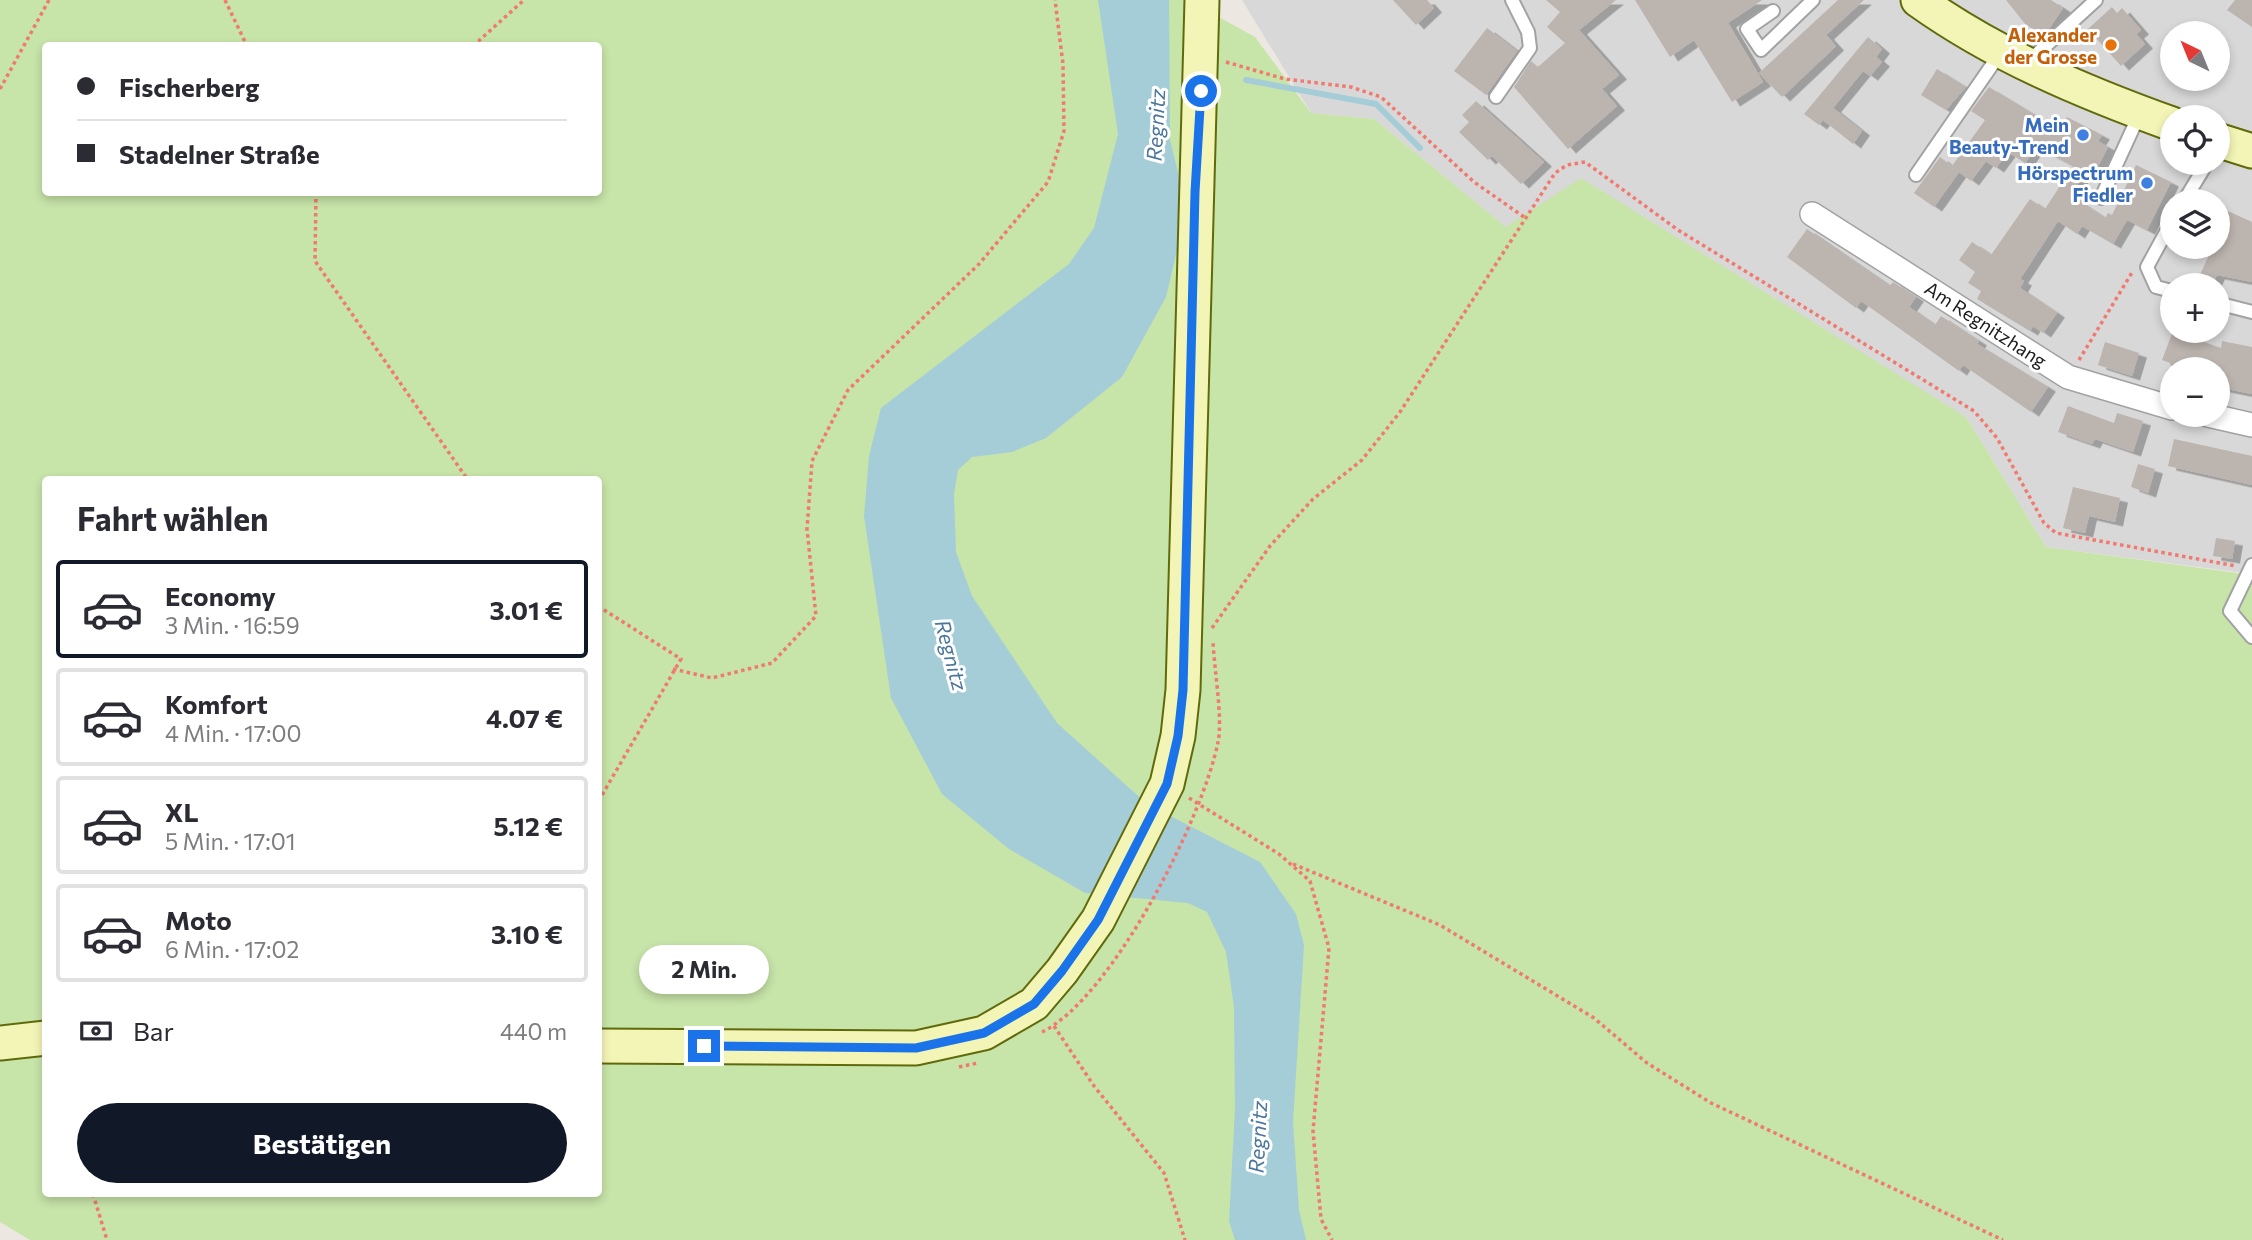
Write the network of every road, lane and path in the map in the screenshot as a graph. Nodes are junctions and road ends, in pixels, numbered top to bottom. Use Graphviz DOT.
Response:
graph roads {
  1 [pos="49,0"];
  2 [pos="225,0"];
  3 [pos="524,0"];
  4 [pos="1055,0"];
  5 [pos="1202,0"];
  6 [pos="1512,0"];
  7 [pos="1813,0"];
  8 [pos="1918,0"];
  9 [pos="2096,0"];
  10 [pos="1773,11"];
  11 [pos="245,42"];
  12 [pos="477,42"];
  13 [pos="2013,58"];
  14 [pos="1229,62"];
  15 [pos="0,89"];
  16 [pos="1496,97"];
  17 [pos="2140,113"];
  18 [pos="2160,120"];
  19 [pos="2230,149"];
  20 [pos="2252,151"];
  21 [pos="1916,175"];
  22 [pos="316,196"];
  23 [pos="2101,198"];
  24 [pos="1812,214"];
  25 [pos="1524,217"];
  26 [pos="2160,243"];
  27 [pos="2147,267"];
  28 [pos="2160,288"];
  29 [pos="2230,306"];
  30 [pos="2252,312"];
  31 [pos="2068,377"];
  32 [pos="2160,404"];
  33 [pos="2230,420"];
  34 [pos="2252,425"];
  35 [pos="465,476"];
  36 [pos="2251,567"];
  37 [pos="602,609"];
  38 [pos="2252,637"];
  39 [pos="673,669"];
  40 [pos="1167,784"];
  41 [pos="602,795"];
  42 [pos="1199,804"];
  43 [pos="1293,864"];
  44 [pos="1138,927"];
  45 [pos="1034,1004"];
  46 [pos="42,1038"];
  47 [pos="0,1043"];
  48 [pos="602,1046"];
  49 [pos="94,1197"];
  50 [pos="107,1240"];
  51 [pos="1185,1240"];
  52 [pos="1332,1240"];
  53 [pos="2003,1240"];
  1 -- 15 [label="path"];
  2 -- 11 [label="path"];
  3 -- 12 [label="path"];
  4 -- 39 [label="path"];
  5 -- 40 [label="main road"];
  6 -- 16 [label="lane"];
  7 -- 10 [label="lane"];
  8 -- 13 [label="main road"];
  9 -- 13 [label="lane"];
  13 -- 17 [label="main road"];
  13 -- 21 [label="lane"];
  14 -- 25 [label="path"];
  17 -- 18 [label="main road"];
  17 -- 23 [label="lane"];
  19 -- 20 [label="main road"];
  22 -- 35 [label="path"];
  24 -- 31 [label="street, Am Regnitzhang"];
  25 -- 36 [label="path"];
  25 -- 42 [label="path"];
  26 -- 27 [label="lane"];
  27 -- 28 [label="lane"];
  27 -- 31 [label="path"];
  29 -- 30 [label="lane"];
  31 -- 32 [label="street, Am Regnitzhang"];
  33 -- 34 [label="street"];
  36 -- 38 [label="lane"];
  37 -- 39 [label="path"];
  39 -- 41 [label="path"];
  40 -- 42 [label="path"];
  40 -- 45 [label="main road"];
  42 -- 43 [label="path"];
  42 -- 44 [label="path"];
  43 -- 52 [label="path"];
  43 -- 53 [label="path"];
  45 -- 48 [label="main road"];
  45 -- 51 [label="path"];
  46 -- 47 [label="main road"];
  49 -- 50 [label="path"];
}
